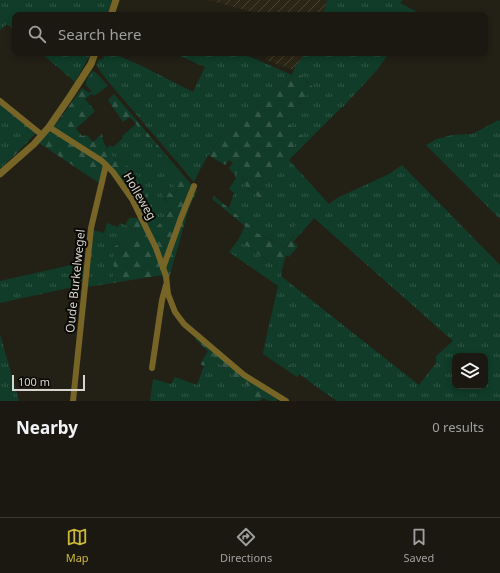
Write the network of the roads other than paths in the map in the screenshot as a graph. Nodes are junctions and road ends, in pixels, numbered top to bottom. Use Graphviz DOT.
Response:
graph roads {
  1 [pos="116,0"];
  2 [pos="112,12"];
  3 [pos="94,56"];
  4 [pos="0,101"];
  5 [pos="49,127"];
  6 [pos="42,135"];
  7 [pos="106,165"];
  8 [pos="0,174"];
  9 [pos="194,186"];
  10 [pos="163,268"];
  11 [pos="167,283"];
  12 [pos="152,368"];
  13 [pos="73,401"];
  14 [pos="286,401"];
  1 -- 2 [label="street"];
  3 -- 5 [label="street"];
  4 -- 6 [label="street"];
  5 -- 6 [label="street"];
  5 -- 7 [label="street, Holleweg"];
  6 -- 8 [label="street"];
  7 -- 10 [label="street, Holleweg"];
  7 -- 13 [label="street, Oude Burkelwegel"];
  9 -- 10 [label="street"];
  10 -- 11 [label="street, Holleweg"];
  11 -- 12 [label="street"];
  11 -- 14 [label="street, Holleweg"];
}
